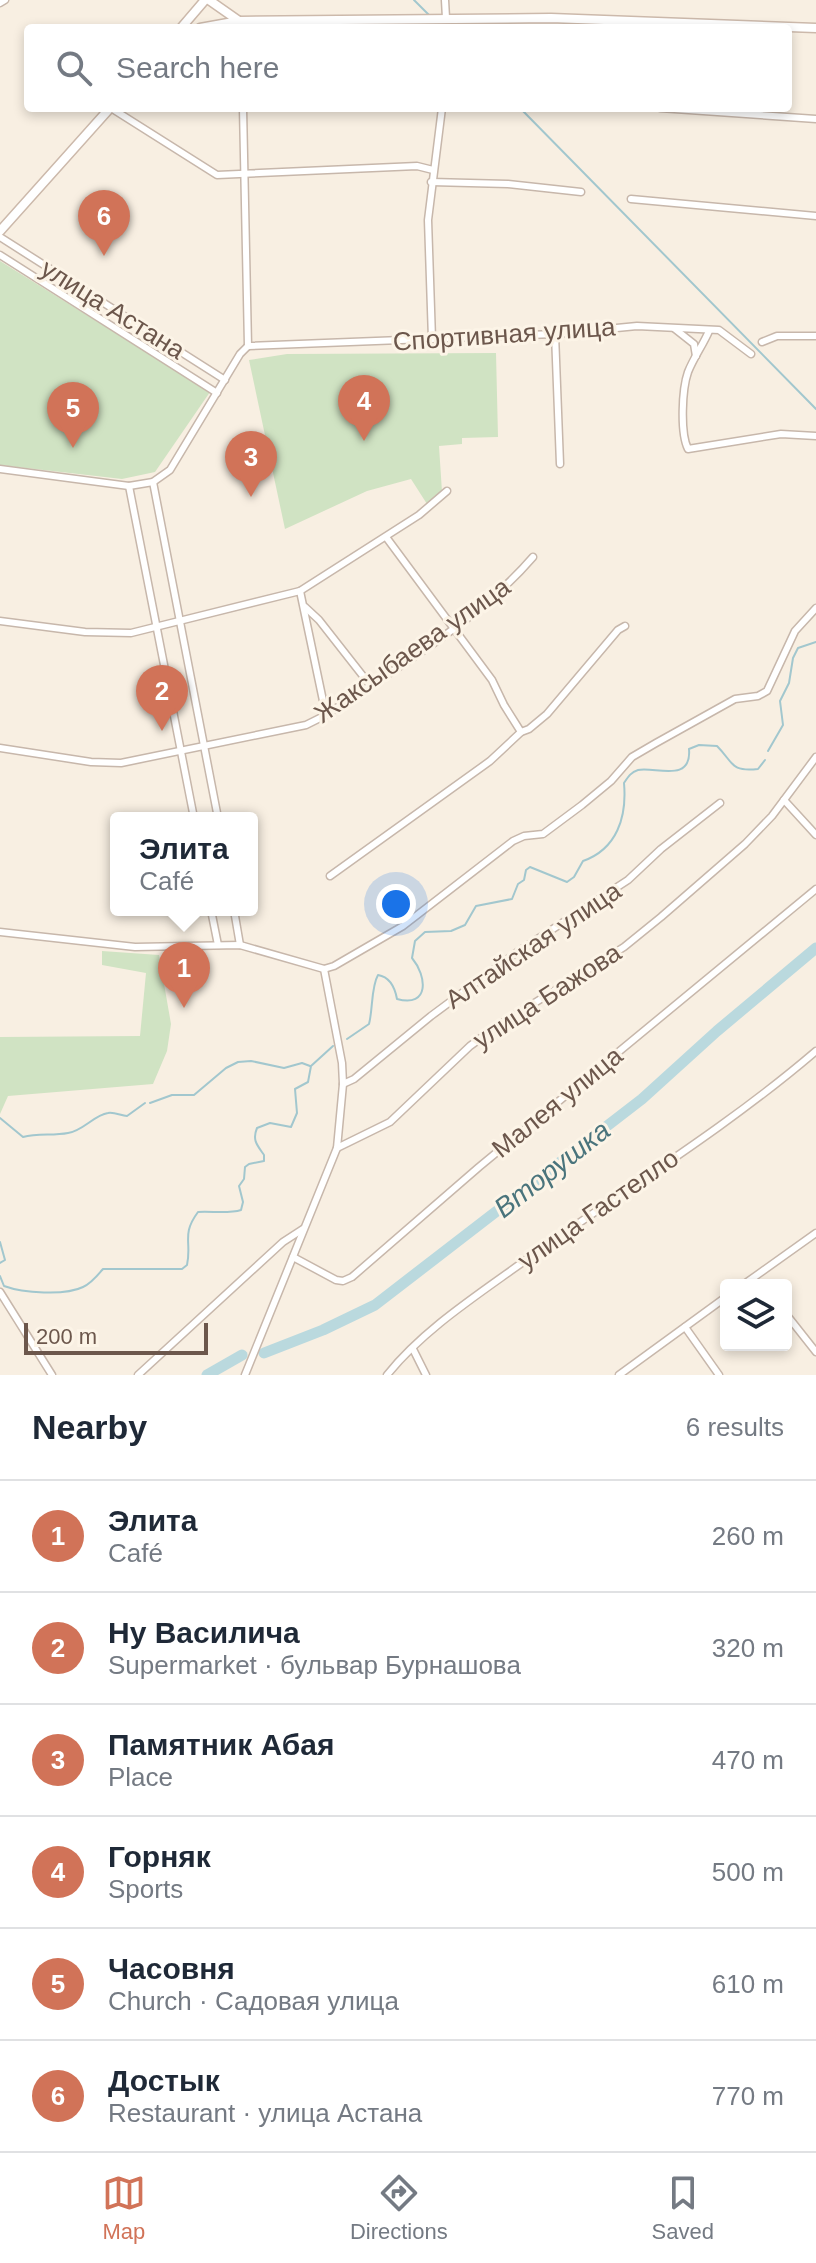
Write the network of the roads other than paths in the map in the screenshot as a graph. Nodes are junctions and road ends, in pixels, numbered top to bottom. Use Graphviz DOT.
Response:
graph roads {
  1 [pos="207,0"];
  2 [pos="445,0"];
  3 [pos="450,18"];
  4 [pos="408,19"];
  5 [pos="185,24"];
  6 [pos="243,24"];
  7 [pos="413,24"];
  8 [pos="457,24"];
  9 [pos="710,24"];
  10 [pos="792,27"];
  11 [pos="816,28"];
  12 [pos="107,112"];
  13 [pos="117,112"];
  14 [pos="243,112"];
  15 [pos="441,112"];
  16 [pos="717,112"];
  17 [pos="816,119"];
  18 [pos="435,156"];
  19 [pos="417,166"];
  20 [pos="433,170"];
  21 [pos="246,175"];
  22 [pos="431,182"];
  23 [pos="581,192"];
  24 [pos="631,199"];
  25 [pos="816,216"];
  26 [pos="0,231"];
  27 [pos="0,237"];
  28 [pos="0,255"];
  29 [pos="674,328"];
  30 [pos="709,331"];
  31 [pos="555,334"];
  32 [pos="816,336"];
  33 [pos="432,339"];
  34 [pos="762,342"];
  35 [pos="248,346"];
  36 [pos="751,354"];
  37 [pos="696,356"];
  38 [pos="225,380"];
  39 [pos="217,393"];
  40 [pos="816,436"];
  41 [pos="560,464"];
  42 [pos="0,469"];
  43 [pos="153,482"];
  44 [pos="129,486"];
  45 [pos="447,491"];
  46 [pos="386,537"];
  47 [pos="533,557"];
  48 [pos="300,591"];
  49 [pos="305,607"];
  50 [pos="816,608"];
  51 [pos="0,621"];
  52 [pos="181,621"];
  53 [pos="625,626"];
  54 [pos="155,627"];
  55 [pos="452,628"];
  56 [pos="370,685"];
  57 [pos="326,715"];
  58 [pos="521,732"];
  59 [pos="205,746"];
  60 [pos="0,748"];
  61 [pos="181,751"];
  62 [pos="816,757"];
  63 [pos="784,800"];
  64 [pos="720,803"];
  65 [pos="193,812"];
  66 [pos="217,812"];
  67 [pos="816,835"];
  68 [pos="330,876"];
  69 [pos="816,889"];
  70 [pos="212,916"];
  71 [pos="235,916"];
  72 [pos="0,932"];
  73 [pos="218,945"];
  74 [pos="240,945"];
  75 [pos="324,969"];
  76 [pos="816,1051"];
  77 [pos="343,1084"];
  78 [pos="337,1148"];
  79 [pos="304,1228"];
  80 [pos="816,1233"];
  81 [pos="293,1257"];
  82 [pos="756,1275"];
  83 [pos="751,1279"];
  84 [pos="759,1279"];
  85 [pos="0,1292"];
  86 [pos="720,1301"];
  87 [pos="792,1322"];
  88 [pos="685,1327"];
  89 [pos="413,1349"];
  90 [pos="816,1352"];
  91 [pos="52,1375"];
  92 [pos="138,1375"];
  93 [pos="245,1375"];
  94 [pos="387,1375"];
  95 [pos="426,1375"];
  96 [pos="619,1375"];
  97 [pos="719,1375"];
  1 -- 5 [label="street"];
  1 -- 6 [label="street"];
  2 -- 3 [label="street"];
  3 -- 4 [label="street"];
  3 -- 8 [label="street"];
  3 -- 9 [label="street"];
  4 -- 6 [label="street"];
  4 -- 7 [label="street"];
  10 -- 11 [label="street"];
  12 -- 26 [label="street"];
  13 -- 21 [label="street"];
  14 -- 21 [label="street"];
  15 -- 18 [label="street"];
  16 -- 17 [label="street"];
  18 -- 19 [label="street"];
  18 -- 20 [label="street"];
  19 -- 20 [label="street"];
  19 -- 21 [label="street"];
  20 -- 22 [label="street"];
  21 -- 35 [label="street"];
  22 -- 23 [label="street"];
  22 -- 33 [label="street"];
  24 -- 25 [label="street"];
  27 -- 38 [label="street, улица Астана"];
  28 -- 39 [label="street, улица Астана"];
  29 -- 30 [label="street, Спортивная улица"];
  29 -- 31 [label="street, Спортивная улица"];
  29 -- 37 [label="street"];
  30 -- 36 [label="street, Спортивная улица"];
  30 -- 37 [label="street"];
  31 -- 33 [label="street, Спортивная улица"];
  31 -- 41 [label="street"];
  32 -- 34 [label="street"];
  33 -- 35 [label="street, Спортивная улица"];
  35 -- 38 [label="street"];
  37 -- 40 [label="street"];
  38 -- 39 [label="street"];
  39 -- 43 [label="street"];
  42 -- 44 [label="street"];
  43 -- 44 [label="street"];
  43 -- 52 [label="street"];
  44 -- 54 [label="street"];
  45 -- 46 [label="street"];
  46 -- 48 [label="street"];
  46 -- 55 [label="street"];
  47 -- 55 [label="street, Жаксыбаева улица"];
  48 -- 49 [label="street"];
  48 -- 52 [label="street"];
  49 -- 56 [label="street"];
  49 -- 57 [label="street"];
  50 -- 75 [label="street"];
  51 -- 54 [label="street"];
  52 -- 54 [label="street"];
  52 -- 59 [label="street"];
  53 -- 58 [label="street"];
  54 -- 61 [label="street"];
  55 -- 56 [label="street, Жаксыбаева улица"];
  55 -- 58 [label="street"];
  56 -- 57 [label="street, Жаксыбаева улица"];
  57 -- 59 [label="street, Жаксыбаева улица"];
  58 -- 68 [label="street"];
  59 -- 61 [label="street, Жаксыбаева улица"];
  59 -- 66 [label="street"];
  60 -- 61 [label="street, Жаксыбаева улица"];
  61 -- 65 [label="street"];
  62 -- 63 [label="street, улица Бажова"];
  63 -- 67 [label="street"];
  63 -- 78 [label="street, улица Бажова"];
  64 -- 77 [label="street, Алтайская улица"];
  69 -- 81 [label="street, Малея улица"];
  70 -- 73 [label="street"];
  71 -- 74 [label="street"];
  72 -- 73 [label="street"];
  73 -- 74 [label="street"];
  74 -- 75 [label="street"];
  75 -- 77 [label="street"];
  76 -- 89 [label="street, улица Гастелло"];
  77 -- 78 [label="street"];
  78 -- 79 [label="street"];
  79 -- 81 [label="street"];
  79 -- 92 [label="street"];
  80 -- 82 [label="street"];
  81 -- 93 [label="street"];
  82 -- 83 [label="street"];
  82 -- 84 [label="street"];
  85 -- 91 [label="street"];
  86 -- 88 [label="street"];
  87 -- 90 [label="street"];
  88 -- 96 [label="street"];
  88 -- 97 [label="street"];
  89 -- 94 [label="street, улица Гастелло"];
  89 -- 95 [label="street"];
}
